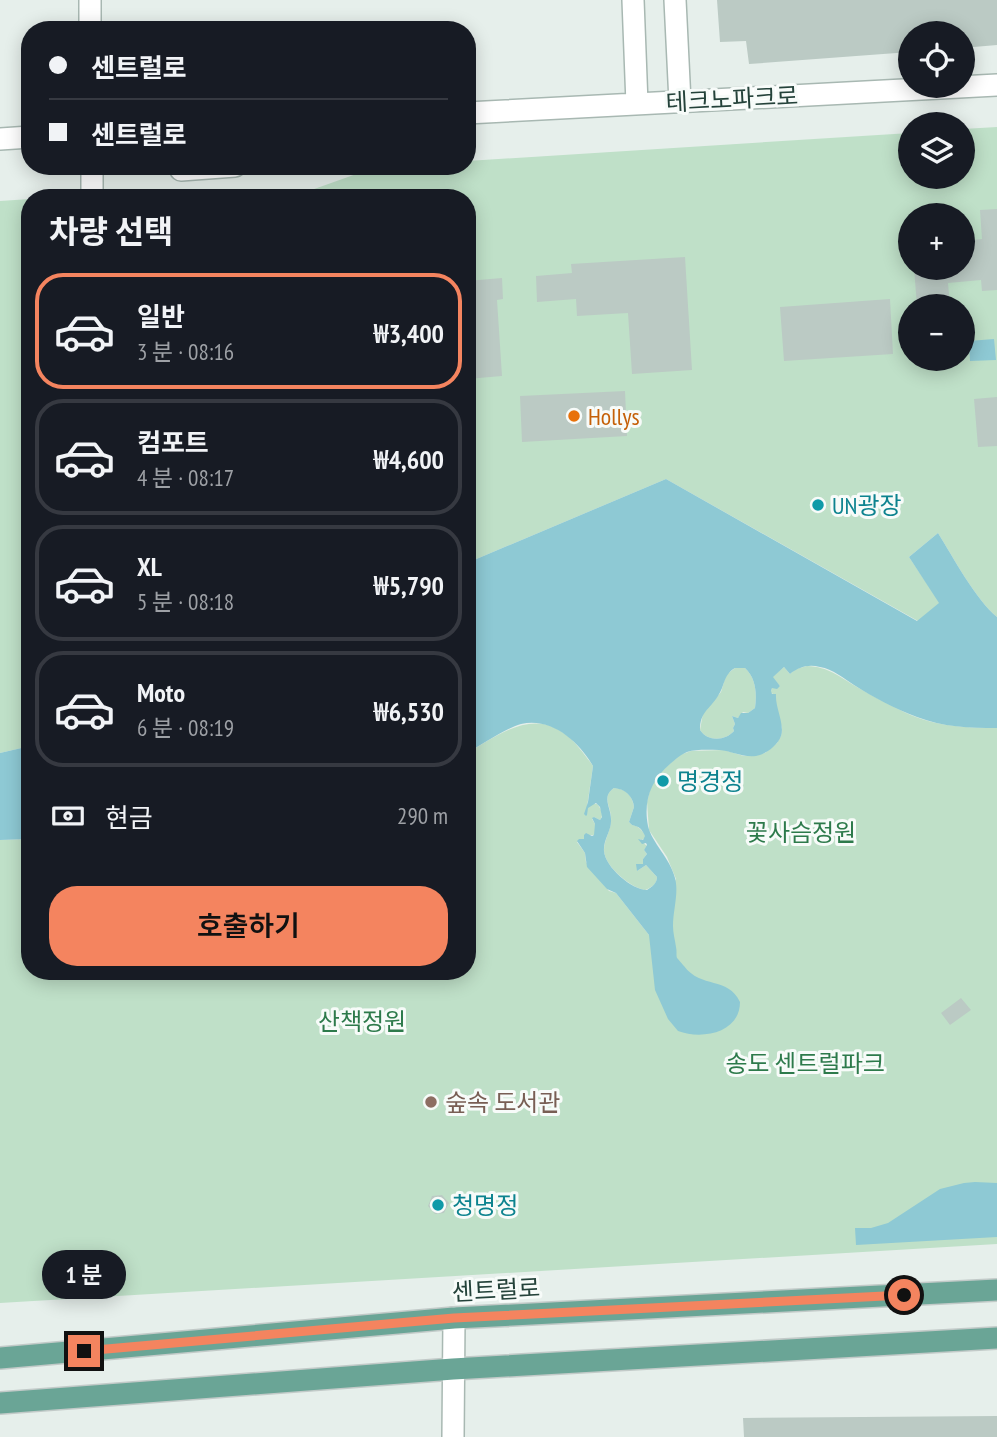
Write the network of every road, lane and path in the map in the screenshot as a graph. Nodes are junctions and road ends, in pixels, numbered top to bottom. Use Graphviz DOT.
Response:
graph roads {
  1 [pos="90,0"];
  2 [pos="633,0"];
  3 [pos="675,0"];
  4 [pos="90,21"];
  5 [pos="997,85"];
  6 [pos="680,102"];
  7 [pos="637,104"];
  8 [pos="476,113"];
  9 [pos="21,137"];
  10 [pos="0,138"];
  11 [pos="997,1290"];
  12 [pos="454,1318"];
  13 [pos="997,1338"];
  14 [pos="0,1358"];
  15 [pos="453,1369"];
  16 [pos="0,1403"];
  17 [pos="453,1437"];
  1 -- 4 [label="street"];
  2 -- 7 [label="street"];
  3 -- 6 [label="street"];
  5 -- 6 [label="street, 테크노파크로"];
  6 -- 7 [label="street, 테크노파크로"];
  7 -- 8 [label="street, 테크노파크로"];
  9 -- 10 [label="street"];
  11 -- 12 [label="main road, 센트럴로"];
  12 -- 14 [label="main road, 센트럴로"];
  12 -- 15 [label="street"];
  13 -- 15 [label="main road"];
  15 -- 16 [label="main road"];
  15 -- 17 [label="street"];
}
